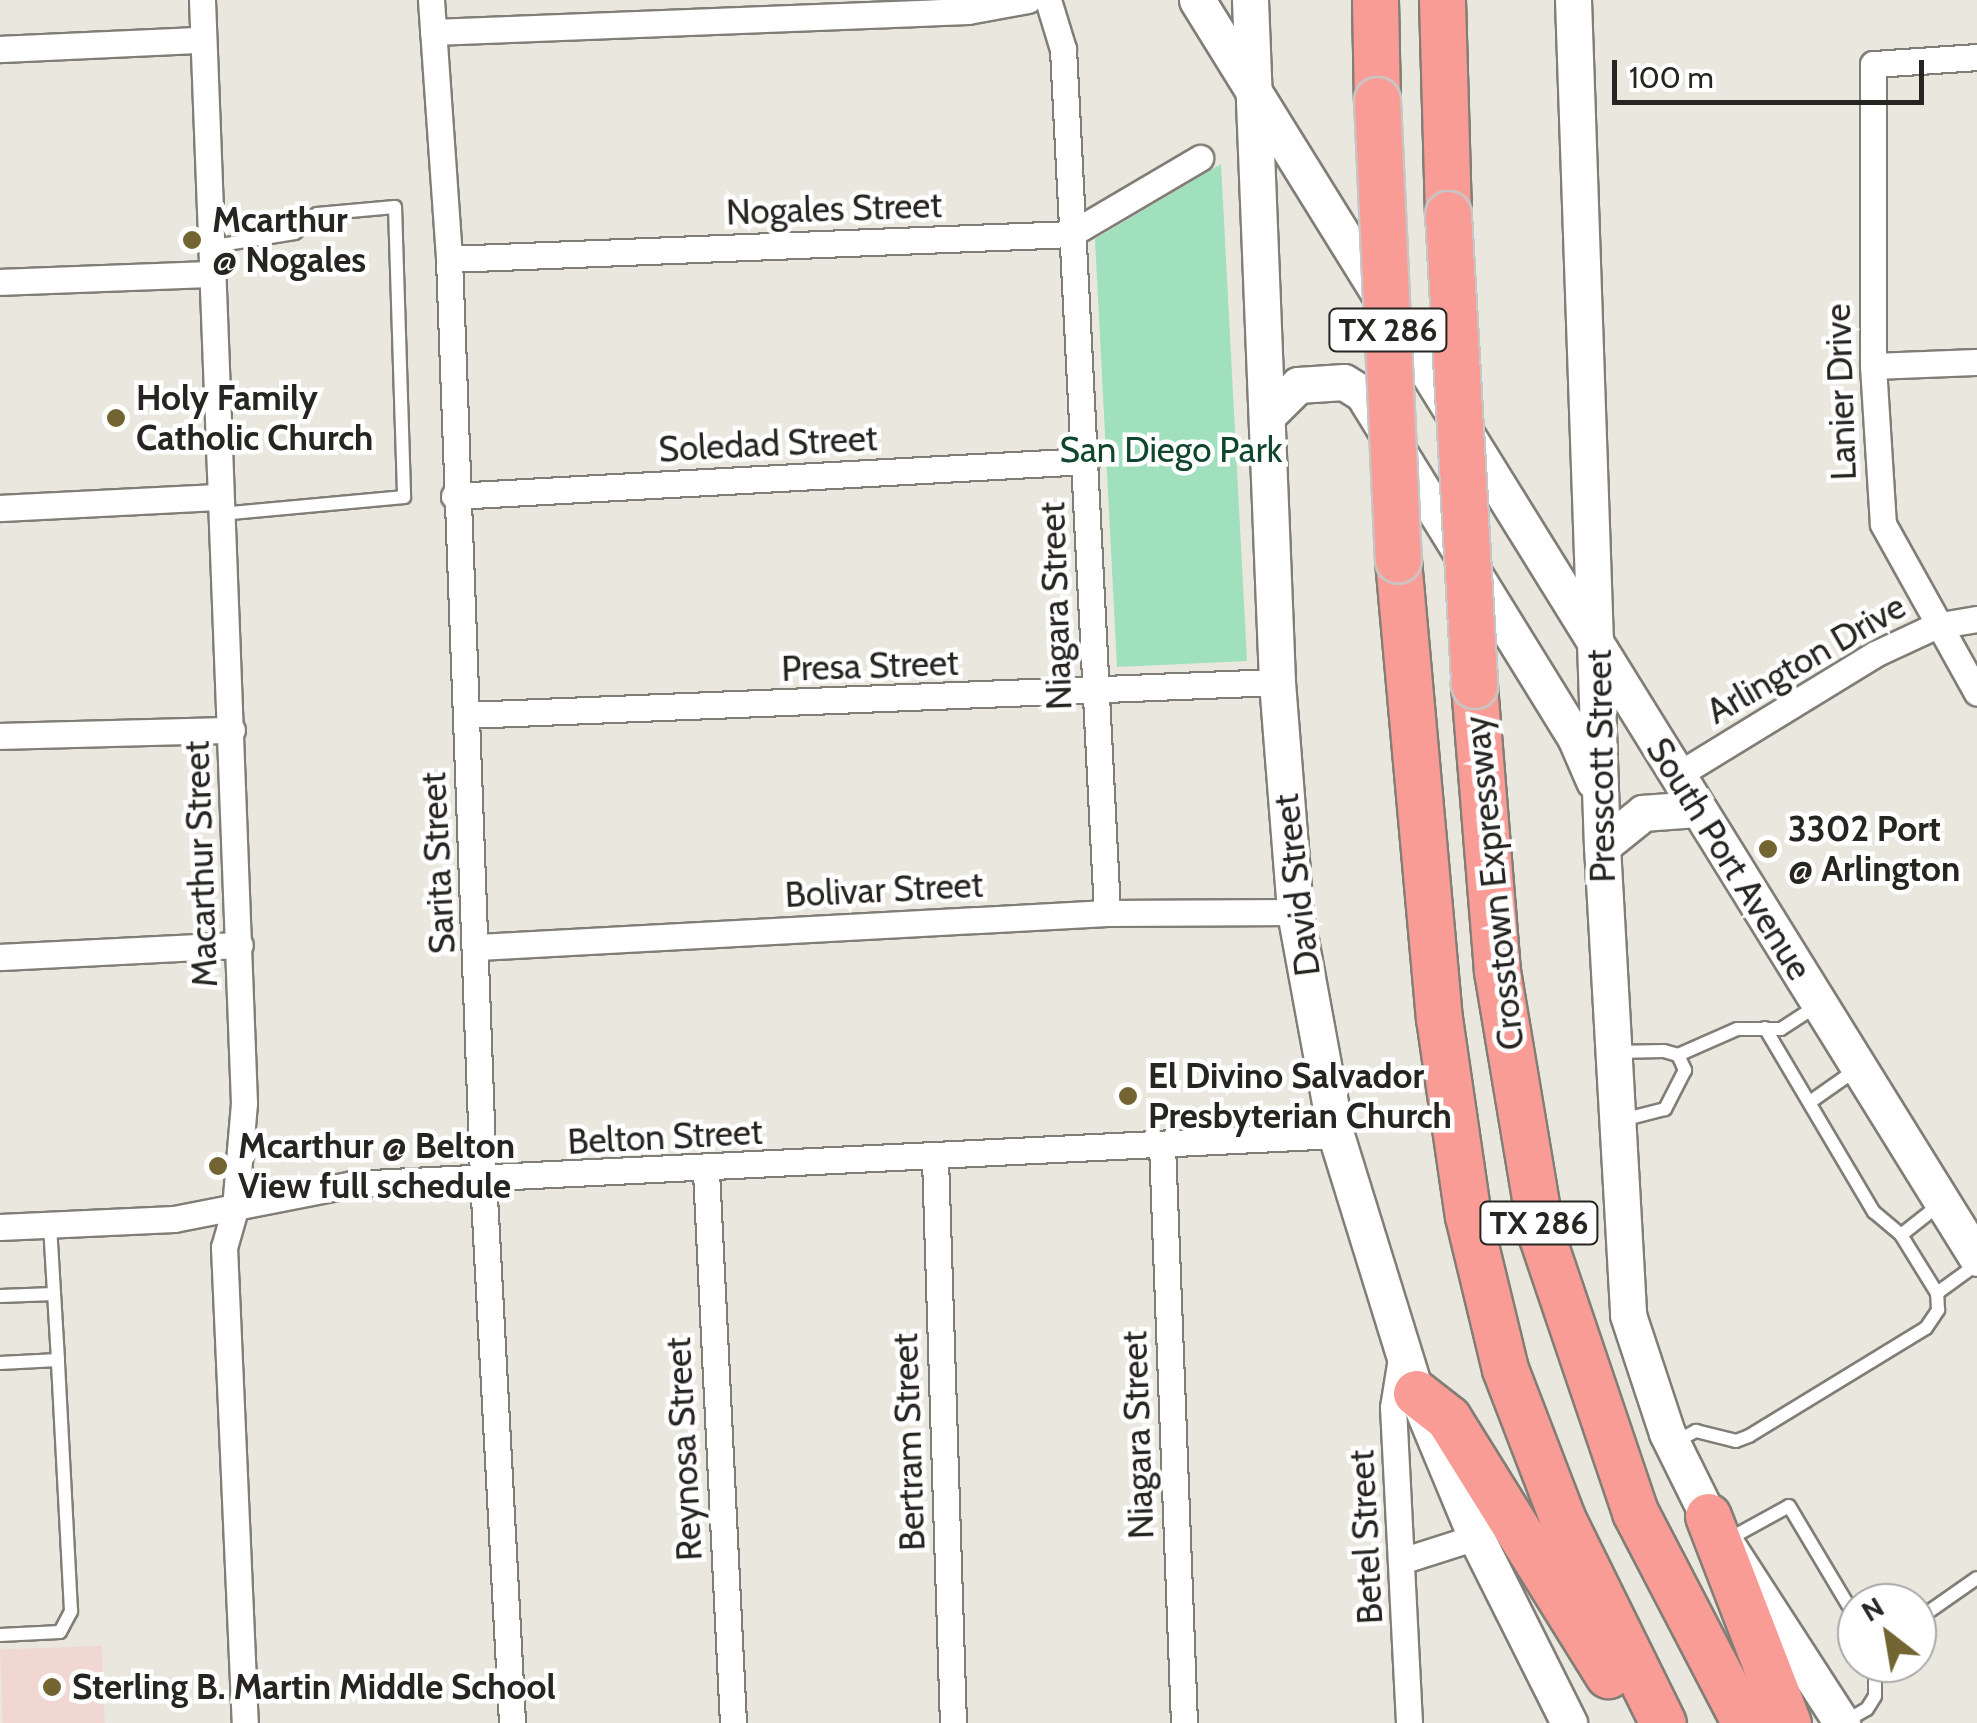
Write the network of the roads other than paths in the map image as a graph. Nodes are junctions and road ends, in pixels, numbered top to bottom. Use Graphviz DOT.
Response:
graph roads {
  1 [pos="202,0"];
  2 [pos="431,0"];
  3 [pos="1028,0"];
  4 [pos="1048,0"];
  5 [pos="1197,0"];
  6 [pos="1250,0"];
  7 [pos="1376,0"];
  8 [pos="1442,0"];
  9 [pos="1574,0"];
  10 [pos="433,32"];
  11 [pos="202,40"];
  12 [pos="0,49"];
  13 [pos="1977,57"];
  14 [pos="1254,90"];
  15 [pos="1200,158"];
  16 [pos="1071,234"];
  17 [pos="208,247"];
  18 [pos="450,259"];
  19 [pos="210,274"];
  20 [pos="0,282"];
  21 [pos="1977,362"];
  22 [pos="1873,366"];
  23 [pos="1268,414"];
  24 [pos="1086,462"];
  25 [pos="454,496"];
  26 [pos="220,506"];
  27 [pos="0,508"];
  28 [pos="1977,619"];
  29 [pos="1934,626"];
  30 [pos="1598,643"];
  31 [pos="1277,682"];
  32 [pos="1977,693"];
  33 [pos="1093,694"];
  34 [pos="466,715"];
  35 [pos="232,730"];
  36 [pos="0,736"];
  37 [pos="1676,776"];
  38 [pos="1600,801"];
  39 [pos="1696,809"];
  40 [pos="1602,846"];
  41 [pos="1294,912"];
  42 [pos="1106,913"];
  43 [pos="240,945"];
  44 [pos="478,946"];
  45 [pos="0,957"];
  46 [pos="1819,1004"];
  47 [pos="1766,1028"];
  48 [pos="1611,1052"];
  49 [pos="1678,1055"];
  50 [pos="1859,1068"];
  51 [pos="1810,1102"];
  52 [pos="1614,1120"];
  53 [pos="1336,1135"];
  54 [pos="1162,1145"];
  55 [pos="935,1158"];
  56 [pos="706,1171"];
  57 [pos="483,1178"];
  58 [pos="1942,1202"];
  59 [pos="235,1209"];
  60 [pos="50,1224"];
  61 [pos="0,1226"];
  62 [pos="1900,1235"];
  63 [pos="1977,1261"];
  64 [pos="1938,1293"];
  65 [pos="54,1294"];
  66 [pos="0,1296"];
  67 [pos="1402,1349"];
  68 [pos="58,1360"];
  69 [pos="0,1363"];
  70 [pos="1416,1393"];
  71 [pos="1672,1444"];
  72 [pos="1718,1535"];
  73 [pos="1476,1537"];
  74 [pos="1404,1560"];
  75 [pos="1977,1578"];
  76 [pos="1837,1586"];
  77 [pos="1937,1606"];
  78 [pos="0,1635"];
  79 [pos="1875,1683"];
  80 [pos="245,1723"];
  81 [pos="512,1723"];
  82 [pos="733,1723"];
  83 [pos="953,1723"];
  84 [pos="1184,1723"];
  85 [pos="1409,1723"];
  86 [pos="1569,1723"];
  87 [pos="1643,1723"];
  88 [pos="1663,1723"];
  89 [pos="1745,1723"];
  90 [pos="1788,1723"];
  91 [pos="1842,1723"];
  1 -- 11 [label="street, Macarthur Street"];
  2 -- 10 [label="street, Sarita Street"];
  3 -- 10 [label="street"];
  4 -- 16 [label="street, Niagara Street"];
  5 -- 14 [label="main road, South Port Avenue"];
  6 -- 14 [label="main road, David Street"];
  7 -- 88 [label="highway, Crosstown Expressway / TX 286, bridge"];
  8 -- 89 [label="highway, Crosstown Expressway / TX 286, bridge"];
  9 -- 30 [label="main road, Presscott Street"];
  10 -- 18 [label="street, Sarita Street"];
  11 -- 12 [label="street"];
  11 -- 17 [label="street, Macarthur Street"];
  13 -- 22 [label="street, Lanier Drive"];
  14 -- 23 [label="main road, David Street"];
  14 -- 30 [label="main road, South Port Avenue"];
  15 -- 16 [label="street, Nogales Street"];
  16 -- 18 [label="street, Nogales Street"];
  16 -- 24 [label="street, Niagara Street"];
  17 -- 19 [label="street, Macarthur Street"];
  17 -- 26 [label="lane"];
  18 -- 25 [label="street, Sarita Street"];
  19 -- 20 [label="street"];
  19 -- 26 [label="street, Macarthur Street"];
  21 -- 22 [label="street"];
  22 -- 29 [label="street, Lanier Drive"];
  23 -- 31 [label="main road, David Street"];
  23 -- 38 [label="main road"];
  24 -- 25 [label="street, Soledad Street"];
  24 -- 33 [label="street, Niagara Street"];
  25 -- 34 [label="street, Sarita Street"];
  26 -- 27 [label="street"];
  26 -- 35 [label="street, Macarthur Street"];
  28 -- 29 [label="street, Arlington Drive"];
  29 -- 32 [label="street, Lanier Drive"];
  29 -- 37 [label="street, Arlington Drive"];
  30 -- 37 [label="main road, South Port Avenue"];
  30 -- 38 [label="main road, Presscott Street"];
  31 -- 33 [label="street, Presa Street"];
  31 -- 41 [label="main road, David Street"];
  33 -- 34 [label="street, Presa Street"];
  33 -- 42 [label="street, Niagara Street"];
  34 -- 44 [label="street, Sarita Street"];
  35 -- 36 [label="street"];
  35 -- 43 [label="street, Macarthur Street"];
  37 -- 39 [label="main road, South Port Avenue"];
  38 -- 40 [label="main road, Presscott Street"];
  39 -- 40 [label="main road"];
  39 -- 46 [label="main road, South Port Avenue"];
  40 -- 48 [label="main road, Presscott Street"];
  41 -- 42 [label="street, Bolivar Street"];
  41 -- 53 [label="main road, David Street"];
  42 -- 44 [label="street, Bolivar Street"];
  43 -- 45 [label="street"];
  43 -- 59 [label="street, Macarthur Street"];
  44 -- 57 [label="street, Sarita Street"];
  46 -- 47 [label="lane"];
  46 -- 50 [label="main road, South Port Avenue"];
  47 -- 49 [label="lane"];
  47 -- 51 [label="lane"];
  48 -- 49 [label="lane"];
  48 -- 52 [label="main road, Presscott Street"];
  49 -- 52 [label="lane"];
  50 -- 51 [label="lane"];
  50 -- 58 [label="main road, South Port Avenue"];
  51 -- 62 [label="lane"];
  52 -- 71 [label="main road, Presscott Street"];
  53 -- 54 [label="street, Belton Street"];
  53 -- 67 [label="main road, David Street"];
  54 -- 55 [label="street, Belton Street"];
  54 -- 84 [label="street, Niagara Street"];
  55 -- 56 [label="street, Belton Street"];
  55 -- 83 [label="street, Bertram Street"];
  56 -- 57 [label="street, Belton Street"];
  56 -- 82 [label="street, Reynosa Street"];
  57 -- 59 [label="street, Belton Street"];
  57 -- 81 [label="street, Sarita Street"];
  58 -- 62 [label="lane"];
  58 -- 63 [label="main road, South Port Avenue"];
  59 -- 60 [label="street, Belton Street"];
  59 -- 80 [label="street, Macarthur Street"];
  60 -- 61 [label="street, Belton Street"];
  60 -- 65 [label="lane"];
  62 -- 64 [label="lane"];
  63 -- 64 [label="lane"];
  64 -- 71 [label="lane"];
  65 -- 66 [label="lane"];
  65 -- 68 [label="lane"];
  67 -- 70 [label="main road, David Street"];
  67 -- 74 [label="street, Betel Street"];
  68 -- 69 [label="lane"];
  68 -- 78 [label="lane"];
  70 -- 73 [label="main road, David Street"];
  70 -- 87 [label="highway"];
  71 -- 72 [label="main road, Presscott Street"];
  72 -- 76 [label="lane"];
  72 -- 90 [label="highway"];
  72 -- 91 [label="main road"];
  73 -- 74 [label="street"];
  73 -- 86 [label="main road, David Street"];
  74 -- 85 [label="street, Betel Street"];
  75 -- 77 [label="lane"];
  79 -- 91 [label="lane"];
}
